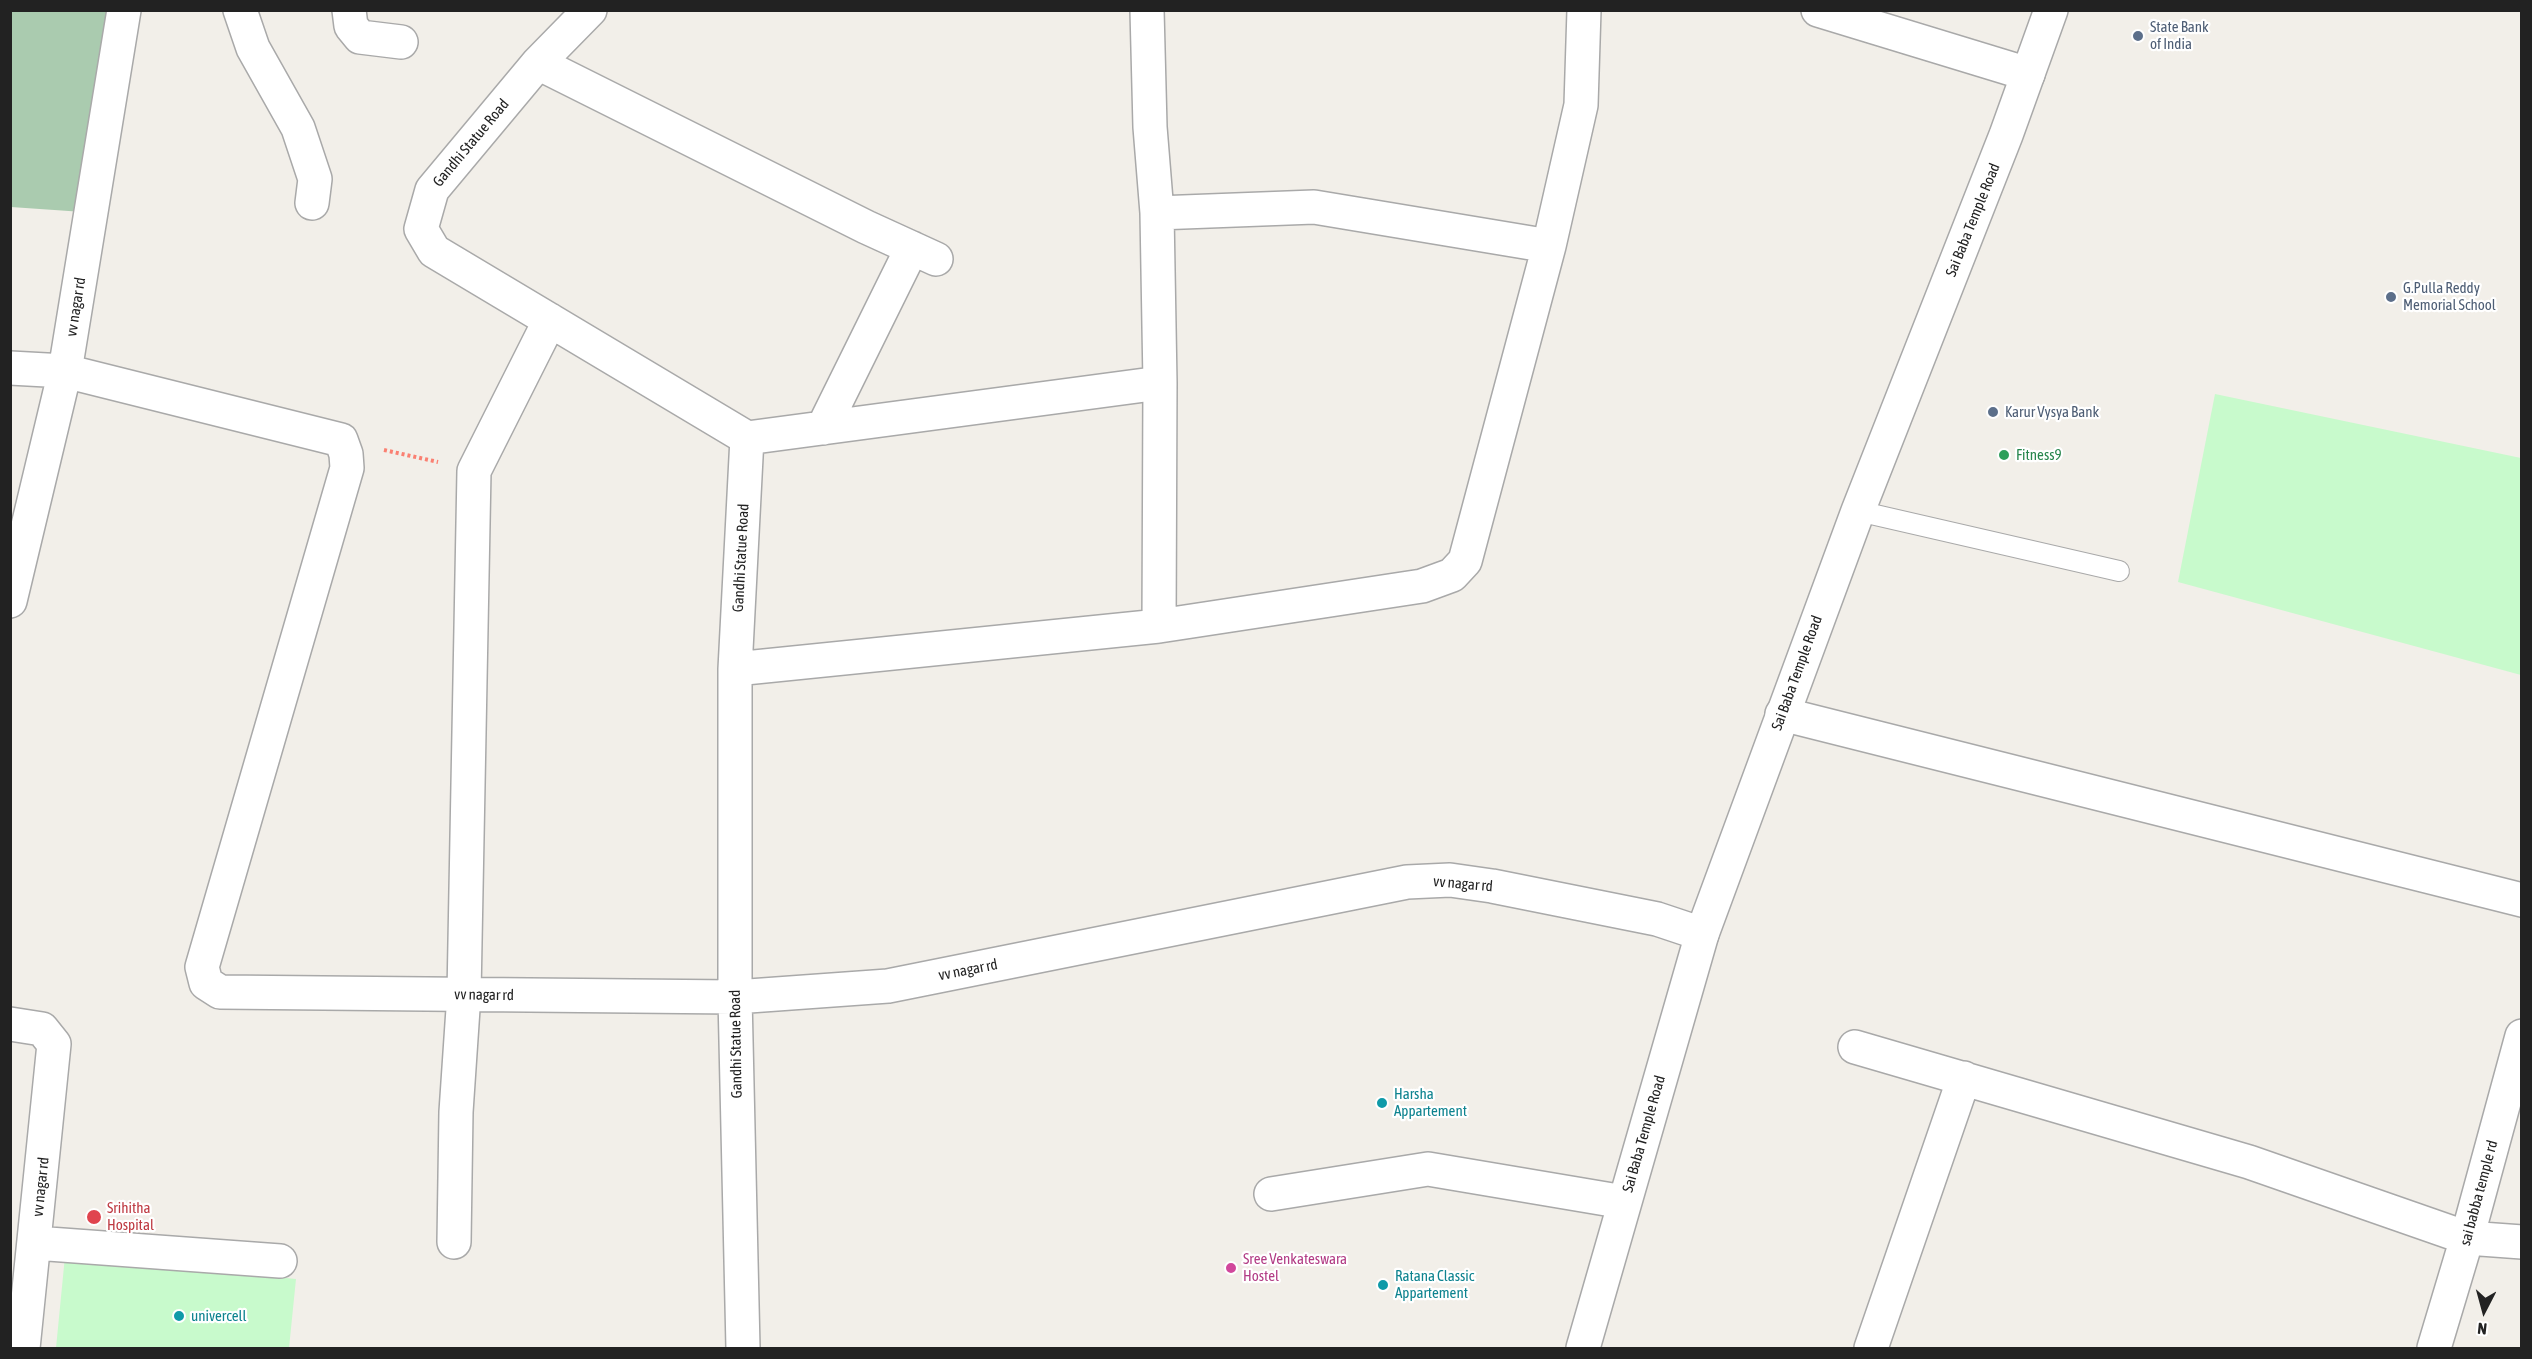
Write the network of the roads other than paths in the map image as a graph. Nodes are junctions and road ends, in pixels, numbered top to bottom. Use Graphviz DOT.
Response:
graph roads {
  1 [pos="124,10"];
  2 [pos="240,10"];
  3 [pos="349,10"];
  4 [pos="590,10"];
  5 [pos="1148,10"];
  6 [pos="1584,10"];
  7 [pos="1818,10"];
  8 [pos="2051,10"];
  9 [pos="401,42"];
  10 [pos="538,63"];
  11 [pos="2028,74"];
  12 [pos="312,203"];
  13 [pos="1157,213"];
  14 [pos="1549,246"];
  15 [pos="550,320"];
  16 [pos="10,368"];
  17 [pos="65,371"];
  18 [pos="1160,383"];
  19 [pos="823,428"];
  20 [pos="747,438"];
  21 [pos="1858,511"];
  22 [pos="2119,571"];
  23 [pos="10,601"];
  24 [pos="1159,626"];
  25 [pos="735,669"];
  26 [pos="1782,714"];
  27 [pos="2522,900"];
  28 [pos="1702,934"];
  29 [pos="464,994"];
  30 [pos="735,997"];
  31 [pos="26,1027"];
  32 [pos="2522,1036"];
  33 [pos="1855,1047"];
  34 [pos="1964,1078"];
  35 [pos="1271,1194"];
  36 [pos="1624,1202"];
  37 [pos="2467,1238"];
  38 [pos="454,1242"];
  39 [pos="2522,1242"];
  40 [pos="35,1243"];
  41 [pos="280,1261"];
  42 [pos="20,1279"];
  43 [pos="23,1348"];
  44 [pos="743,1348"];
  45 [pos="1583,1348"];
  46 [pos="1871,1348"];
  47 [pos="2434,1348"];
  1 -- 17 [label="street, vv nagar rd"];
  2 -- 12 [label="street"];
  3 -- 9 [label="street"];
  4 -- 10 [label="street, Gandhi Statue Road"];
  5 -- 13 [label="street"];
  6 -- 14 [label="street"];
  7 -- 11 [label="street"];
  8 -- 11 [label="street, Sai Baba Temple Road"];
  10 -- 15 [label="street, Gandhi Statue Road"];
  10 -- 19 [label="street"];
  11 -- 21 [label="street, Sai Baba Temple Road"];
  13 -- 14 [label="street"];
  13 -- 18 [label="street"];
  14 -- 24 [label="street"];
  15 -- 20 [label="street, Gandhi Statue Road"];
  15 -- 29 [label="street"];
  16 -- 17 [label="street"];
  17 -- 23 [label="street, vv nagar rd"];
  17 -- 29 [label="street, vv nagar rd"];
  18 -- 19 [label="street"];
  18 -- 24 [label="street"];
  19 -- 20 [label="street"];
  20 -- 25 [label="street, Gandhi Statue Road"];
  21 -- 22 [label="lane"];
  21 -- 26 [label="street, Sai Baba Temple Road"];
  24 -- 25 [label="street"];
  25 -- 30 [label="street, Gandhi Statue Road"];
  26 -- 27 [label="street"];
  26 -- 28 [label="street, Sai Baba Temple Road"];
  28 -- 30 [label="street, vv nagar rd"];
  28 -- 36 [label="street, Sai Baba Temple Road"];
  29 -- 30 [label="street, vv nagar rd"];
  29 -- 38 [label="street"];
  30 -- 44 [label="street, Gandhi Statue Road"];
  31 -- 40 [label="street, vv nagar rd"];
  32 -- 37 [label="street, sai babba temple rd"];
  33 -- 34 [label="street"];
  34 -- 37 [label="street"];
  34 -- 46 [label="street"];
  35 -- 36 [label="street"];
  36 -- 45 [label="street, Sai Baba Temple Road"];
  37 -- 39 [label="street"];
  37 -- 47 [label="street, sai babba temple rd"];
  40 -- 41 [label="street"];
  40 -- 42 [label="street, vv nagar rd"];
  42 -- 43 [label="street, vv nagar rd"];
}
